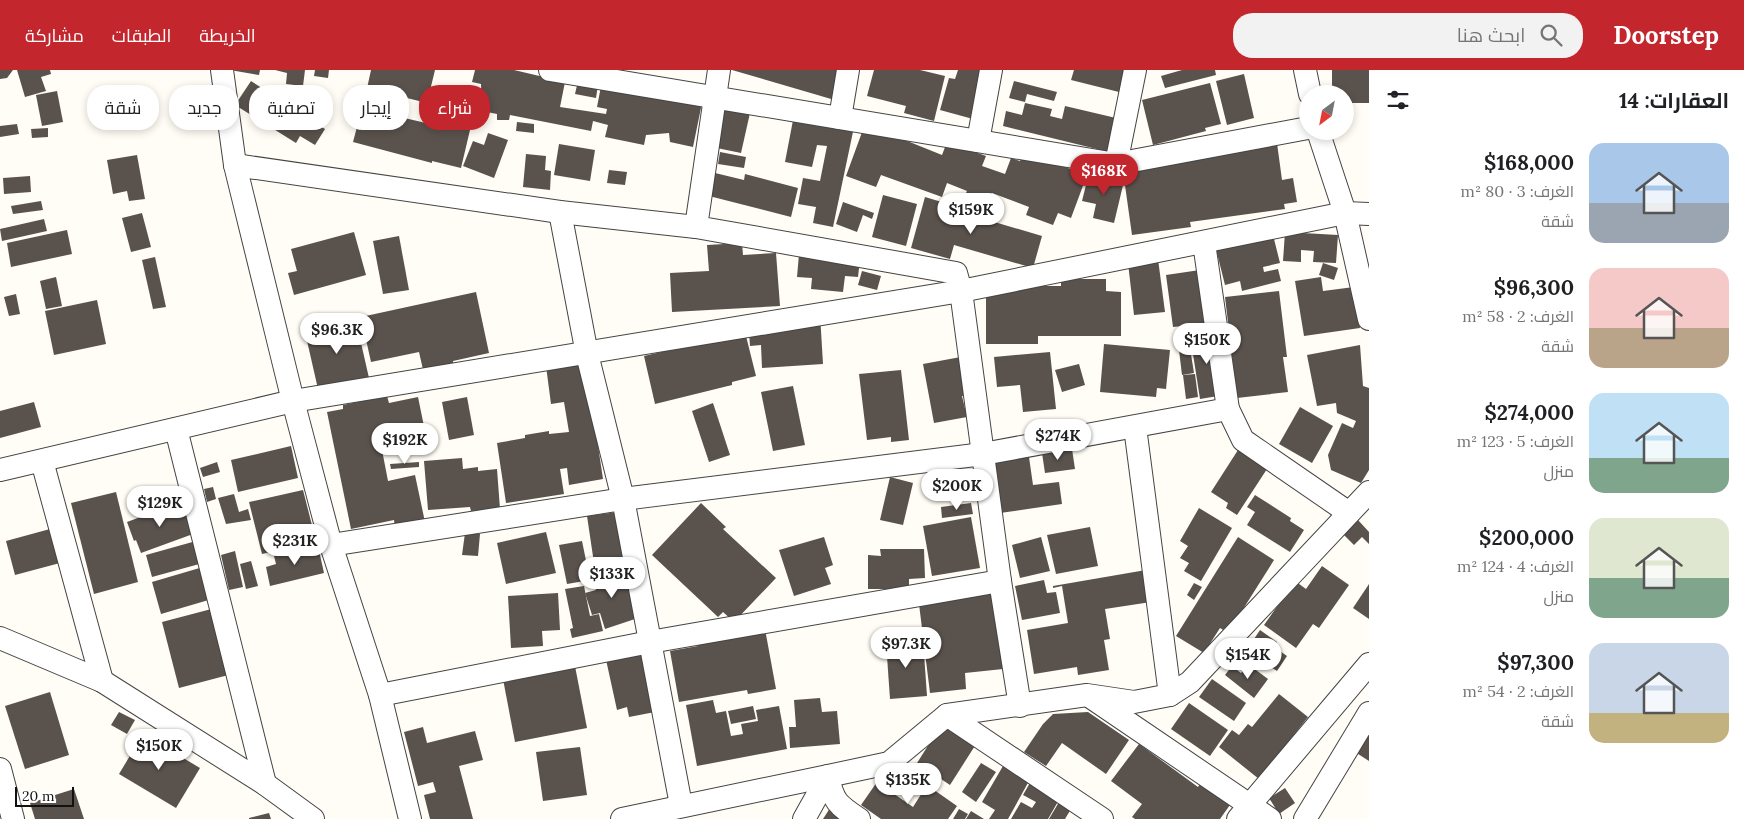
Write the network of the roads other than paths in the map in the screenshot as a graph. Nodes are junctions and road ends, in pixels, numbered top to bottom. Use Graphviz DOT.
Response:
graph roads {
  1 [pos="222,70"];
  2 [pos="550,70"];
  3 [pos="719,70"];
  4 [pos="848,70"];
  5 [pos="991,70"];
  6 [pos="1134,70"];
  7 [pos="1305,70"];
  8 [pos="575,73"];
  9 [pos="1308,85"];
  10 [pos="714,98"];
  11 [pos="840,118"];
  12 [pos="1299,130"];
  13 [pos="1321,140"];
  14 [pos="978,141"];
  15 [pos="1116,164"];
  16 [pos="235,165"];
  17 [pos="560,212"];
  18 [pos="1345,213"];
  19 [pos="1369,214"];
  20 [pos="696,227"];
  21 [pos="1204,243"];
  22 [pos="961,291"];
  23 [pos="1369,319"];
  24 [pos="587,354"];
  25 [pos="293,401"];
  26 [pos="1228,409"];
  27 [pos="1135,427"];
  28 [pos="176,429"];
  29 [pos="983,454"];
  30 [pos="42,461"];
  31 [pos="0,470"];
  32 [pos="1369,492"];
  33 [pos="623,499"];
  34 [pos="1349,513"];
  35 [pos="331,545"];
  36 [pos="1000,582"];
  37 [pos="0,638"];
  38 [pos="650,642"];
  39 [pos="1369,664"];
  40 [pos="102,681"];
  41 [pos="1087,694"];
  42 [pos="380,695"];
  43 [pos="1170,695"];
  44 [pos="1020,706"];
  45 [pos="1369,712"];
  46 [pos="947,715"];
  47 [pos="0,769"];
  48 [pos="828,776"];
  49 [pos="265,784"];
  50 [pos="681,805"];
  51 [pos="1244,812"];
  52 [pos="13,819"];
  53 [pos="314,819"];
  54 [pos="410,819"];
  55 [pos="622,819"];
  56 [pos="804,819"];
  57 [pos="859,819"];
  58 [pos="1102,819"];
  59 [pos="1270,819"];
  60 [pos="1305,819"];
  1 -- 16 [label="street"];
  2 -- 8 [label="street"];
  3 -- 10 [label="street"];
  4 -- 11 [label="street"];
  5 -- 14 [label="street"];
  6 -- 15 [label="street"];
  7 -- 9 [label="street"];
  8 -- 10 [label="street"];
  10 -- 11 [label="street"];
  10 -- 20 [label="street"];
  11 -- 14 [label="street"];
  12 -- 15 [label="street"];
  13 -- 18 [label="street"];
  14 -- 15 [label="street"];
  16 -- 17 [label="street"];
  16 -- 25 [label="street"];
  17 -- 20 [label="street"];
  17 -- 24 [label="street"];
  18 -- 19 [label="street"];
  18 -- 21 [label="street"];
  18 -- 23 [label="street"];
  20 -- 22 [label="street"];
  21 -- 22 [label="street"];
  21 -- 26 [label="street"];
  22 -- 24 [label="street"];
  22 -- 29 [label="street"];
  24 -- 25 [label="street"];
  24 -- 33 [label="street"];
  25 -- 28 [label="street"];
  25 -- 35 [label="street"];
  26 -- 27 [label="street"];
  26 -- 34 [label="street"];
  27 -- 29 [label="street"];
  27 -- 43 [label="street"];
  28 -- 30 [label="street"];
  28 -- 49 [label="street"];
  29 -- 33 [label="street"];
  29 -- 36 [label="street"];
  30 -- 31 [label="street"];
  30 -- 40 [label="street"];
  32 -- 34 [label="street"];
  33 -- 35 [label="street"];
  33 -- 38 [label="street"];
  34 -- 43 [label="street"];
  35 -- 42 [label="street"];
  36 -- 38 [label="street"];
  36 -- 44 [label="street"];
  37 -- 40 [label="street"];
  38 -- 42 [label="street"];
  38 -- 50 [label="street"];
  39 -- 51 [label="street"];
  40 -- 49 [label="street"];
  41 -- 43 [label="street"];
  41 -- 44 [label="street"];
  41 -- 51 [label="street"];
  42 -- 54 [label="street"];
  44 -- 46 [label="street"];
  45 -- 60 [label="street"];
  46 -- 48 [label="street"];
  46 -- 58 [label="street"];
  47 -- 52 [label="street"];
  48 -- 50 [label="street"];
  48 -- 56 [label="street"];
  48 -- 57 [label="street"];
  49 -- 53 [label="street"];
  50 -- 55 [label="street"];
  51 -- 59 [label="street"];
}
